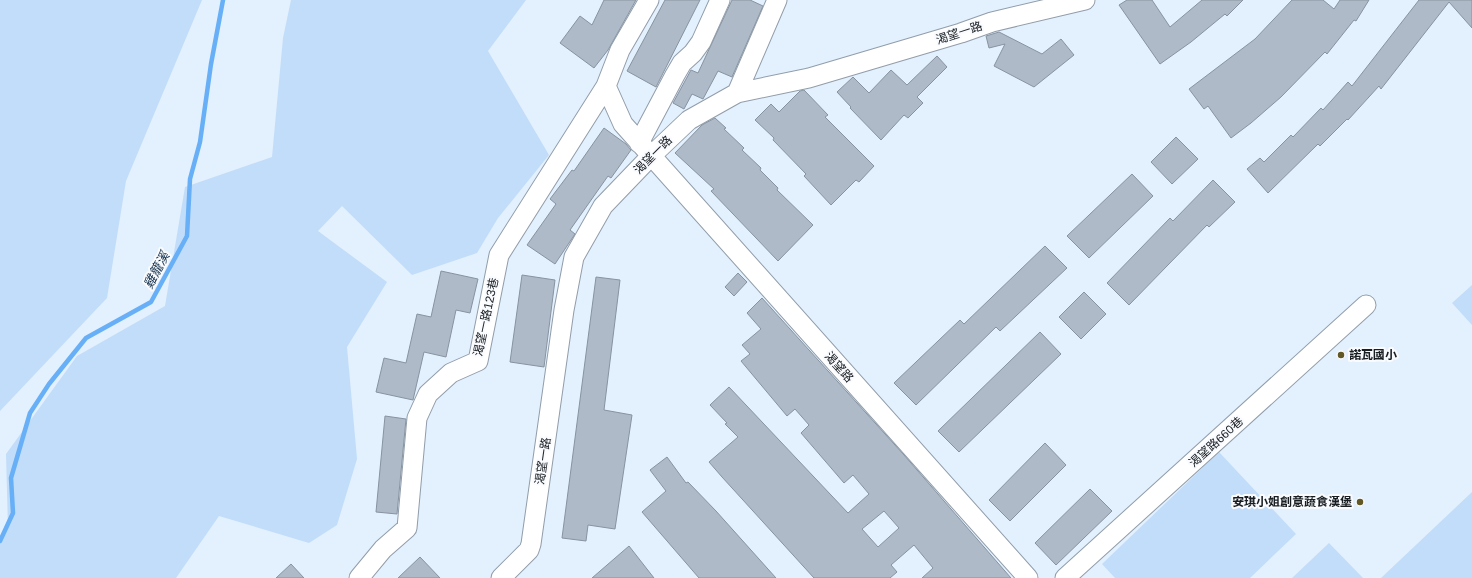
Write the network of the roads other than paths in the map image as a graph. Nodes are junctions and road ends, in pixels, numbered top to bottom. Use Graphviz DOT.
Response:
graph roads {
  1 [pos="649,0"];
  2 [pos="720,0"];
  3 [pos="777,0"];
  4 [pos="1085,0"];
  5 [pos="606,86"];
  6 [pos="737,92"];
  7 [pos="645,149"];
  8 [pos="1366,305"];
  9 [pos="359,578"];
  10 [pos="501,578"];
  11 [pos="1028,578"];
  12 [pos="1065,578"];
  1 -- 5 [label="street"];
  2 -- 7 [label="street"];
  3 -- 6 [label="street"];
  4 -- 6 [label="street, 渴望一路"];
  5 -- 7 [label="street, 渴望路"];
  5 -- 9 [label="street, 渴望一路123巷"];
  6 -- 7 [label="street, 渴望一路"];
  7 -- 10 [label="street, 渴望一路"];
  7 -- 11 [label="street, 渴望路"];
  8 -- 12 [label="street, 渴望路660巷"];
}
